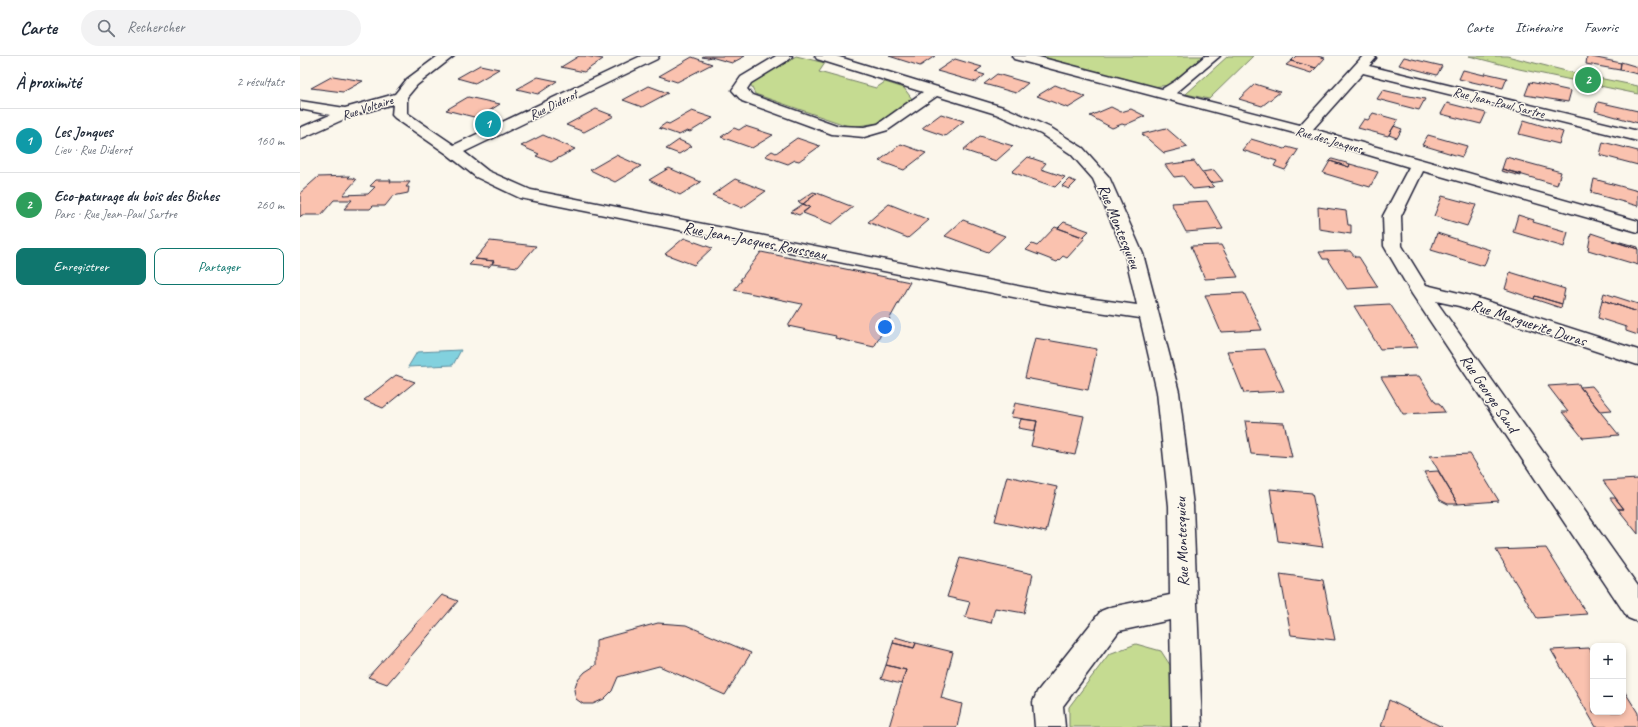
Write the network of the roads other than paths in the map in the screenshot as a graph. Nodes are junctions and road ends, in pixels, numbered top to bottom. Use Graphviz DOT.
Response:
graph roads {
  1 [pos="447,56"];
  2 [pos="652,56"];
  3 [pos="785,56"];
  4 [pos="822,56"];
  5 [pos="1019,56"];
  6 [pos="1213,56"];
  7 [pos="1371,56"];
  8 [pos="1360,68"];
  9 [pos="934,91"];
  10 [pos="1165,94"];
  11 [pos="400,96"];
  12 [pos="300,105"];
  13 [pos="346,113"];
  14 [pos="1303,131"];
  15 [pos="300,134"];
  16 [pos="1638,136"];
  17 [pos="453,152"];
  18 [pos="1418,165"];
  19 [pos="1638,227"];
  20 [pos="1419,290"];
  21 [pos="1149,313"];
  22 [pos="1638,358"];
  23 [pos="1184,604"];
  24 [pos="1638,609"];
  25 [pos="1050,727"];
  26 [pos="1187,727"];
  1 -- 11 [label="street, Rue Voltaire"];
  2 -- 17 [label="street, Rue Diderot"];
  3 -- 9 [label="street"];
  4 -- 9 [label="street, Rue Montesquieu"];
  5 -- 10 [label="street, Rue des Jonques"];
  6 -- 10 [label="street"];
  7 -- 8 [label="street"];
  8 -- 14 [label="street"];
  8 -- 16 [label="street, Rue Jean-Paul Sartre"];
  9 -- 21 [label="street, Rue Montesquieu"];
  10 -- 14 [label="street, Rue des Jonques"];
  11 -- 13 [label="street, Rue Voltaire"];
  11 -- 17 [label="street, Rue Jean-Jacques Rousseau"];
  12 -- 13 [label="street"];
  13 -- 15 [label="street, Rue Voltaire"];
  14 -- 18 [label="street, Rue des Jonques"];
  17 -- 21 [label="street, Rue Jean-Jacques Rousseau"];
  18 -- 19 [label="street, Rue des Jonques"];
  18 -- 20 [label="street, Rue George Sand"];
  20 -- 22 [label="street, Rue Marguerite Duras"];
  20 -- 24 [label="street, Rue George Sand"];
  21 -- 23 [label="street, Rue Montesquieu"];
  23 -- 25 [label="street, Rue Montesquieu"];
  23 -- 26 [label="street, Rue Montesquieu"];
}
